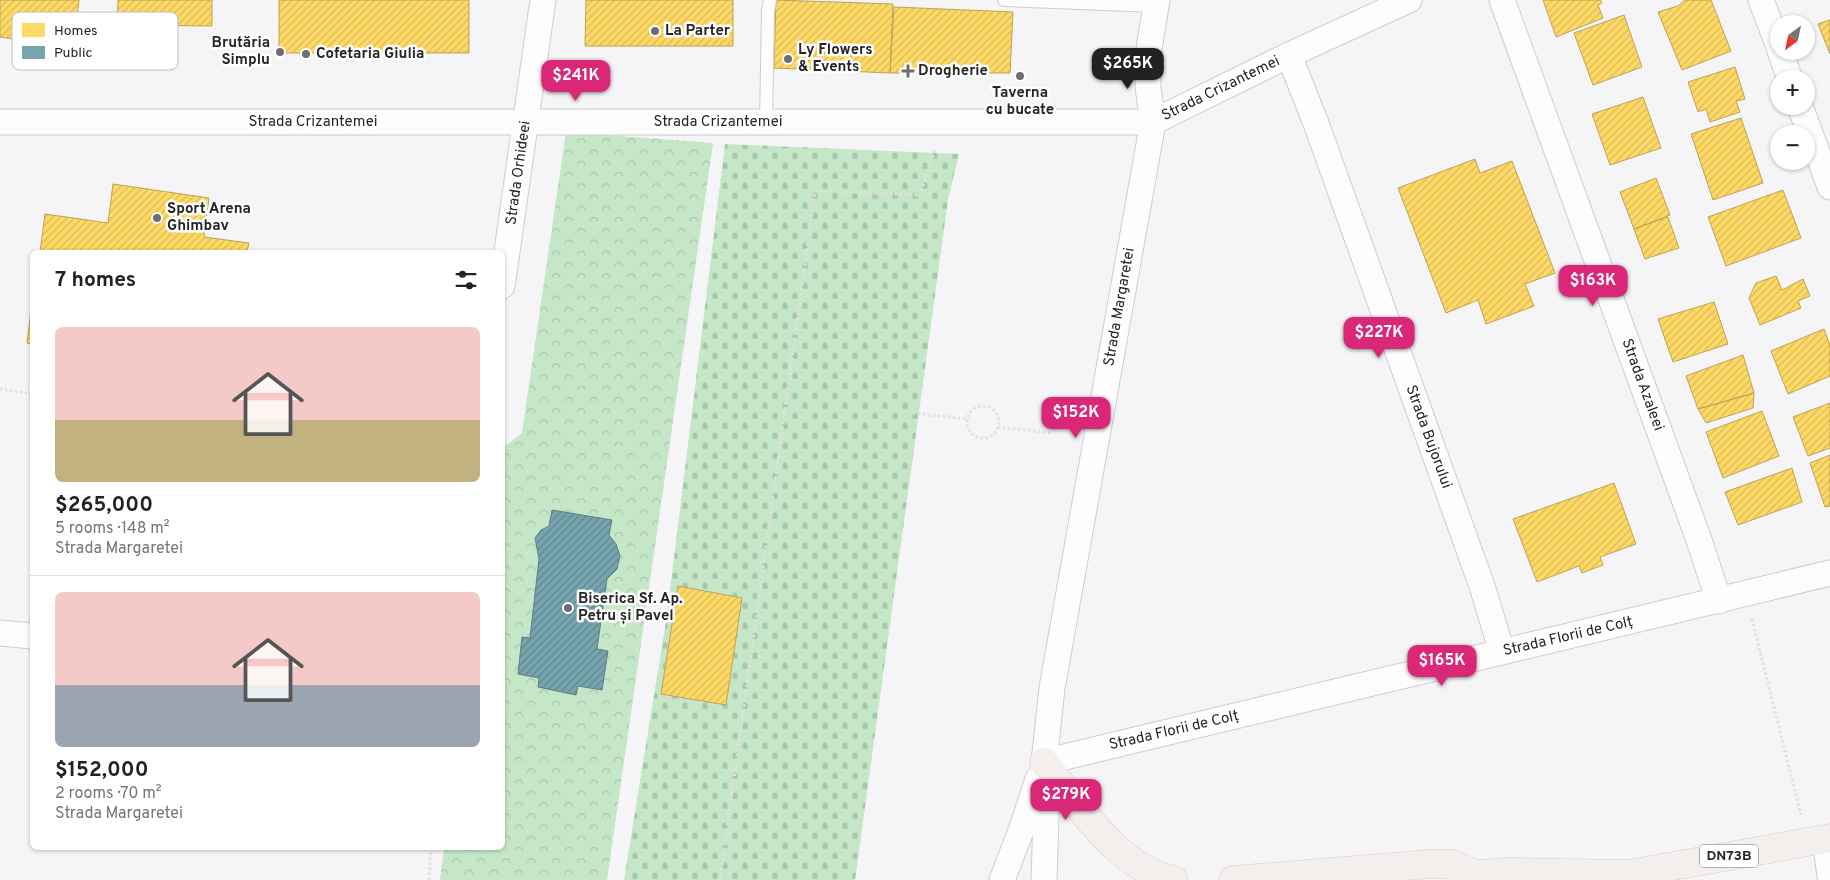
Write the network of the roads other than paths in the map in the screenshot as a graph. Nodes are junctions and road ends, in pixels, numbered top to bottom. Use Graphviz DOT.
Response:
graph roads {
  1 [pos="543,0"];
  2 [pos="770,0"];
  3 [pos="1004,0"];
  4 [pos="1409,0"];
  5 [pos="1502,0"];
  6 [pos="1761,0"];
  7 [pos="1157,3"];
  8 [pos="1770,24"];
  9 [pos="1289,55"];
  10 [pos="1803,115"];
  11 [pos="0,122"];
  12 [pos="526,122"];
  13 [pos="766,122"];
  14 [pos="1153,122"];
  15 [pos="1830,188"];
  16 [pos="505,266"];
  17 [pos="1830,573"];
  18 [pos="1719,601"];
  19 [pos="0,633"];
  20 [pos="30,636"];
  21 [pos="1502,652"];
  22 [pos="1044,762"];
  23 [pos="1821,840"];
  24 [pos="1477,875"];
  25 [pos="1830,876"];
  26 [pos="1618,877"];
  27 [pos="1002,880"];
  28 [pos="1044,880"];
  29 [pos="1174,880"];
  30 [pos="1233,880"];
  31 [pos="1423,880"];
  1 -- 12 [label="street, Strada Orhideei"];
  2 -- 13 [label="lane"];
  3 -- 7 [label="lane"];
  4 -- 9 [label="street, Strada Crizantemei"];
  5 -- 18 [label="street, Strada Azaleei"];
  6 -- 8 [label="street"];
  7 -- 14 [label="street, Strada Margaretei"];
  9 -- 14 [label="street, Strada Crizantemei"];
  9 -- 21 [label="street, Strada Bujorului"];
  10 -- 15 [label="street"];
  11 -- 12 [label="street, Strada Crizantemei"];
  12 -- 13 [label="street, Strada Crizantemei"];
  12 -- 16 [label="street, Strada Orhideei"];
  13 -- 14 [label="street, Strada Crizantemei"];
  14 -- 22 [label="street, Strada Margaretei"];
  17 -- 18 [label="street, Strada Florii de Colț"];
  18 -- 21 [label="street, Strada Florii de Colț"];
  19 -- 20 [label="street"];
  21 -- 22 [label="street, Strada Florii de Colț"];
  22 -- 27 [label="street, Strada Margaretei"];
  22 -- 28 [label="street, Strada Margaretei"];
  22 -- 29 [label="main road"];
  23 -- 25 [label="street"];
  23 -- 26 [label="main road, DN73B"];
  24 -- 26 [label="main road, DN73B"];
  24 -- 30 [label="main road"];
  24 -- 31 [label="main road, DN73B"];
}
